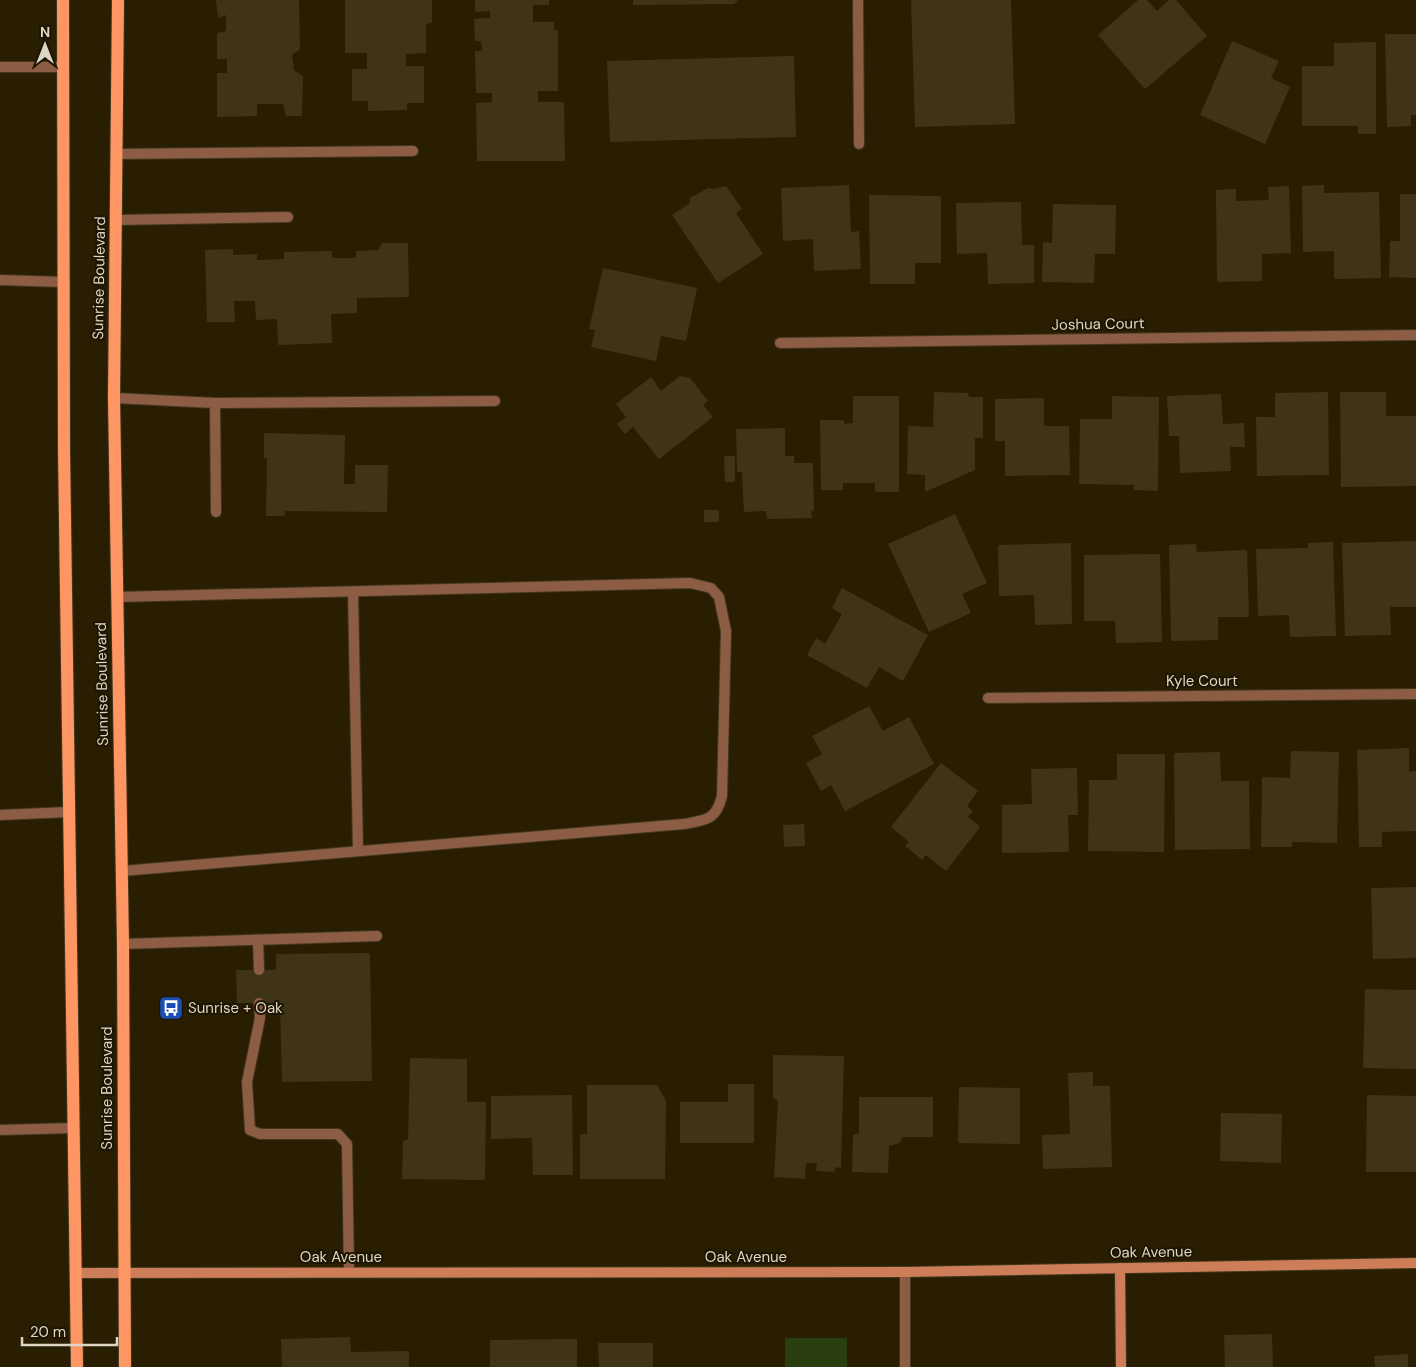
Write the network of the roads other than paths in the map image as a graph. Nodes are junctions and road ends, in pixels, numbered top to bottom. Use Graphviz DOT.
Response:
graph roads {
  1 [pos="64,0"];
  2 [pos="118,0"];
  3 [pos="858,0"];
  4 [pos="0,67"];
  5 [pos="63,67"];
  6 [pos="859,144"];
  7 [pos="413,150"];
  8 [pos="116,154"];
  9 [pos="288,217"];
  10 [pos="116,220"];
  11 [pos="0,280"];
  12 [pos="63,282"];
  13 [pos="1416,335"];
  14 [pos="780,343"];
  15 [pos="114,398"];
  16 [pos="495,400"];
  17 [pos="214,403"];
  18 [pos="216,512"];
  19 [pos="353,592"];
  20 [pos="117,597"];
  21 [pos="1416,694"];
  22 [pos="988,698"];
  23 [pos="69,812"];
  24 [pos="0,815"];
  25 [pos="358,851"];
  26 [pos="122,871"];
  27 [pos="377,936"];
  28 [pos="258,940"];
  29 [pos="123,944"];
  30 [pos="259,970"];
  31 [pos="260,1003"];
  32 [pos="74,1128"];
  33 [pos="0,1130"];
  34 [pos="1416,1263"];
  35 [pos="1120,1268"];
  36 [pos="349,1272"];
  37 [pos="905,1272"];
  38 [pos="76,1273"];
  39 [pos="124,1273"];
  40 [pos="77,1367"];
  41 [pos="125,1367"];
  42 [pos="905,1367"];
  43 [pos="1121,1367"];
  1 -- 5 [label="main road"];
  2 -- 8 [label="main road, Sunrise Boulevard"];
  3 -- 6 [label="street"];
  4 -- 5 [label="street"];
  5 -- 12 [label="main road"];
  7 -- 8 [label="street"];
  8 -- 10 [label="main road, Sunrise Boulevard"];
  9 -- 10 [label="street"];
  10 -- 15 [label="main road, Sunrise Boulevard"];
  11 -- 12 [label="street"];
  12 -- 23 [label="main road"];
  13 -- 14 [label="street, Joshua Court"];
  15 -- 17 [label="street"];
  15 -- 20 [label="main road, Sunrise Boulevard"];
  16 -- 17 [label="street"];
  17 -- 18 [label="street"];
  19 -- 20 [label="street"];
  19 -- 25 [label="street"];
  19 -- 25 [label="street"];
  20 -- 26 [label="main road, Sunrise Boulevard"];
  21 -- 22 [label="street, Kyle Court"];
  23 -- 24 [label="street"];
  23 -- 32 [label="main road"];
  25 -- 26 [label="street"];
  26 -- 29 [label="main road, Sunrise Boulevard"];
  27 -- 28 [label="street"];
  28 -- 29 [label="street"];
  28 -- 30 [label="street"];
  29 -- 39 [label="main road, Sunrise Boulevard"];
  31 -- 36 [label="street"];
  32 -- 33 [label="street"];
  32 -- 38 [label="main road"];
  34 -- 35 [label="main road, Oak Avenue"];
  35 -- 37 [label="main road, Oak Avenue"];
  35 -- 43 [label="main road"];
  36 -- 37 [label="main road, Oak Avenue"];
  36 -- 39 [label="main road, Oak Avenue"];
  37 -- 42 [label="street"];
  38 -- 39 [label="main road, Oak Avenue"];
  38 -- 40 [label="main road"];
  39 -- 41 [label="main road, Sunrise Boulevard"];
}
